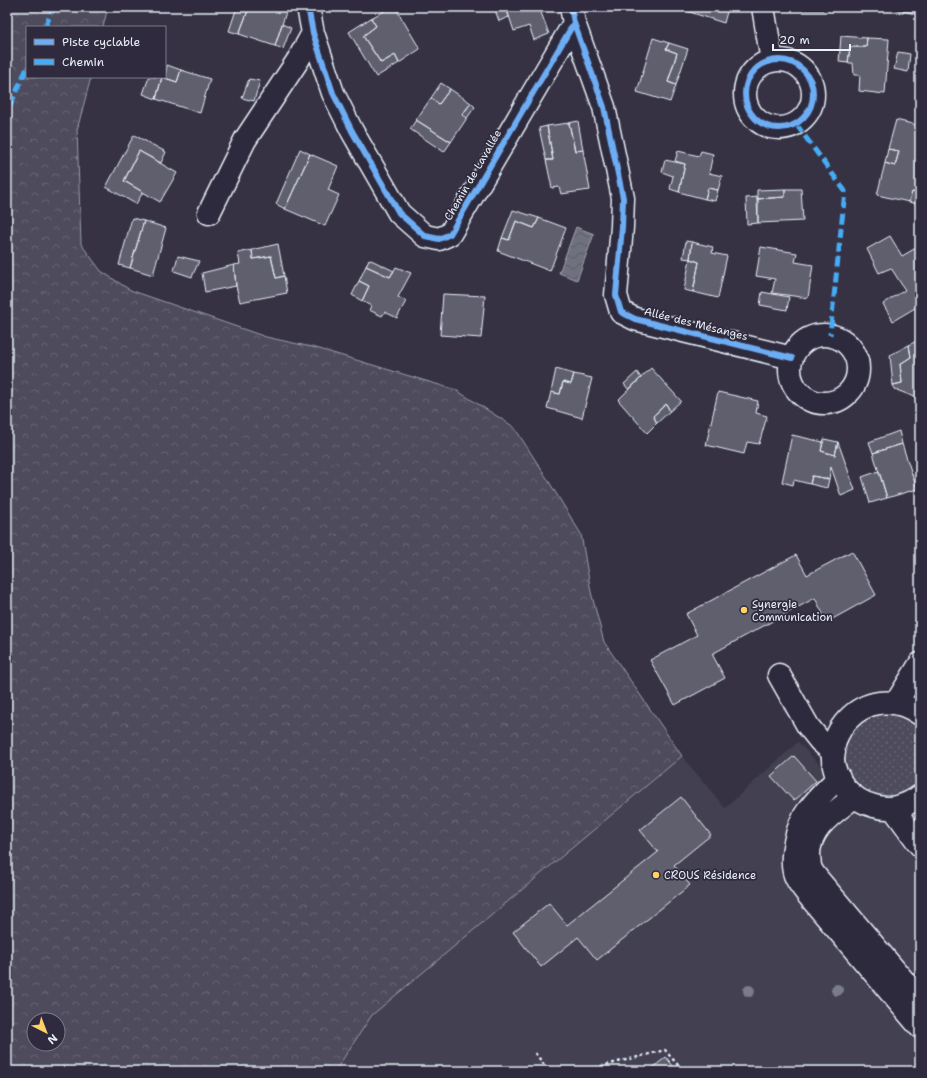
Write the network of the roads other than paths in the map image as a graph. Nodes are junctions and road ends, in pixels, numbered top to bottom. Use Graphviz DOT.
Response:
graph roads {
  1 [pos="308,7"];
  2 [pos="763,7"];
  3 [pos="573,15"];
  4 [pos="313,33"];
  5 [pos="772,61"];
  6 [pos="209,213"];
  7 [pos="792,358"];
  8 [pos="920,664"];
  9 [pos="779,675"];
  10 [pos="896,703"];
  11 [pos="920,714"];
  12 [pos="834,753"];
  13 [pos="839,777"];
  14 [pos="920,796"];
  15 [pos="854,797"];
  16 [pos="893,808"];
  17 [pos="920,845"];
  18 [pos="920,1000"];
  19 [pos="920,1027"];
  1 -- 4 [label="street, Chemin de Lavallée"];
  2 -- 5 [label="street"];
  3 -- 4 [label="street, Chemin de Lavallée"];
  3 -- 7 [label="street, Allée des Mésanges"];
  4 -- 6 [label="street"];
  8 -- 10 [label="street"];
  9 -- 12 [label="street"];
  10 -- 11 [label="street"];
  10 -- 12 [label="street"];
  12 -- 13 [label="street"];
  13 -- 15 [label="street"];
  13 -- 19 [label="street"];
  14 -- 16 [label="street"];
  15 -- 16 [label="street"];
  15 -- 18 [label="street"];
  16 -- 17 [label="street"];
}
